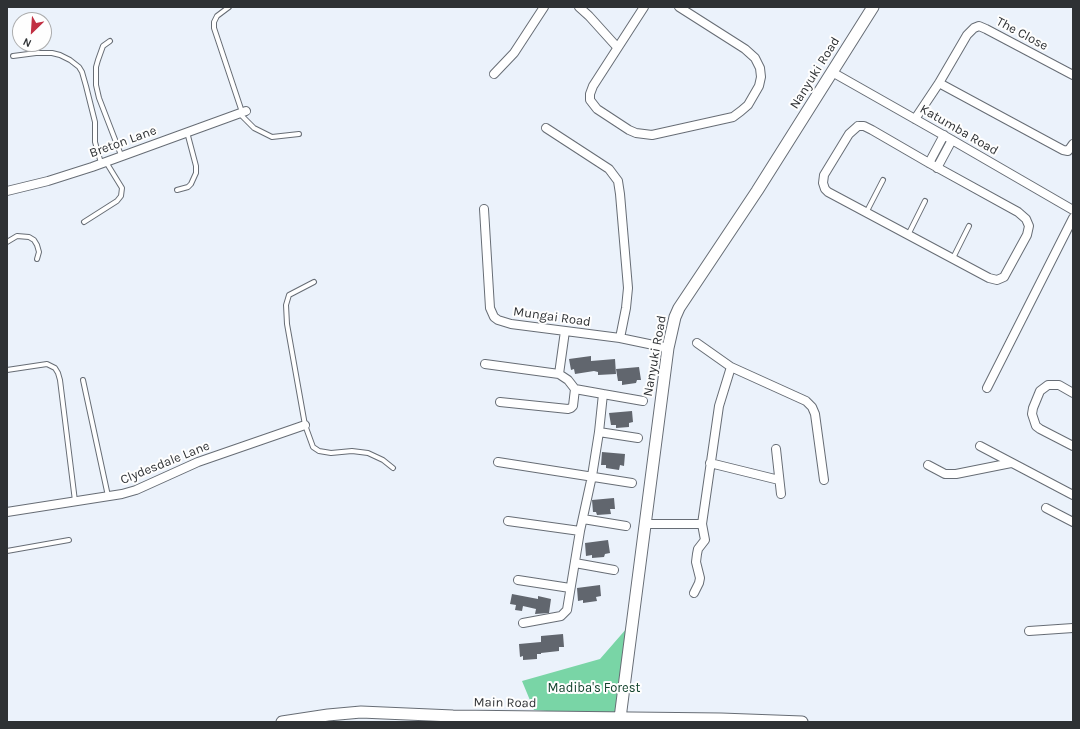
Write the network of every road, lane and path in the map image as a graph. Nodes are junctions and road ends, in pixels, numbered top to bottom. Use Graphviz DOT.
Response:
graph roads {
  1 [pos="229,7"];
  2 [pos="544,7"];
  3 [pos="579,7"];
  4 [pos="644,7"];
  5 [pos="679,7"];
  6 [pos="873,7"];
  7 [pos="110,41"];
  8 [pos="617,47"];
  9 [pos="12,56"];
  10 [pos="832,72"];
  11 [pos="494,74"];
  12 [pos="1073,75"];
  13 [pos="939,83"];
  14 [pos="242,112"];
  15 [pos="915,119"];
  16 [pos="546,128"];
  17 [pos="186,132"];
  18 [pos="299,134"];
  19 [pos="944,135"];
  20 [pos="952,140"];
  21 [pos="1073,144"];
  22 [pos="121,155"];
  23 [pos="104,162"];
  24 [pos="928,163"];
  25 [pos="937,168"];
  26 [pos="882,180"];
  27 [pos="177,190"];
  28 [pos="7,191"];
  29 [pos="925,201"];
  30 [pos="484,209"];
  31 [pos="1073,210"];
  32 [pos="866,213"];
  33 [pos="1073,218"];
  34 [pos="84,222"];
  35 [pos="969,226"];
  36 [pos="908,235"];
  37 [pos="7,242"];
  38 [pos="38,259"];
  39 [pos="953,259"];
  40 [pos="314,282"];
  41 [pos="565,331"];
  42 [pos="620,338"];
  43 [pos="697,343"];
  44 [pos="668,348"];
  45 [pos="485,364"];
  46 [pos="731,367"];
  47 [pos="7,370"];
  48 [pos="559,374"];
  49 [pos="83,380"];
  50 [pos="987,388"];
  51 [pos="575,389"];
  52 [pos="1073,393"];
  53 [pos="603,394"];
  54 [pos="643,401"];
  55 [pos="500,402"];
  56 [pos="305,425"];
  57 [pos="599,432"];
  58 [pos="638,438"];
  59 [pos="980,446"];
  60 [pos="1073,446"];
  61 [pos="776,449"];
  62 [pos="498,462"];
  63 [pos="710,463"];
  64 [pos="1011,463"];
  65 [pos="928,465"];
  66 [pos="394,468"];
  67 [pos="592,476"];
  68 [pos="779,480"];
  69 [pos="824,480"];
  70 [pos="632,483"];
  71 [pos="781,494"];
  72 [pos="1073,495"];
  73 [pos="108,496"];
  74 [pos="75,502"];
  75 [pos="1046,508"];
  76 [pos="7,512"];
  77 [pos="583,519"];
  78 [pos="508,521"];
  79 [pos="1073,522"];
  80 [pos="645,524"];
  81 [pos="702,524"];
  82 [pos="626,526"];
  83 [pos="580,531"];
  84 [pos="69,540"];
  85 [pos="7,551"];
  86 [pos="575,563"];
  87 [pos="614,570"];
  88 [pos="518,580"];
  89 [pos="570,588"];
  90 [pos="694,593"];
  91 [pos="523,623"];
  92 [pos="1073,628"];
  93 [pos="1029,631"];
  94 [pos="620,718"];
  95 [pos="282,722"];
  96 [pos="802,722"];
  1 -- 14 [label="lane"];
  2 -- 11 [label="street"];
  3 -- 8 [label="street"];
  4 -- 8 [label="street"];
  5 -- 8 [label="street"];
  6 -- 10 [label="street, Nanyuki Road"];
  7 -- 22 [label="lane"];
  9 -- 23 [label="lane"];
  10 -- 15 [label="street, Katumba Road"];
  10 -- 44 [label="street, Nanyuki Road"];
  12 -- 13 [label="street, The Close"];
  13 -- 15 [label="street, The Close"];
  13 -- 21 [label="street"];
  14 -- 17 [label="street, Breton Lane"];
  14 -- 18 [label="lane"];
  15 -- 19 [label="street, Katumba Road"];
  16 -- 42 [label="street"];
  17 -- 22 [label="street, Breton Lane"];
  17 -- 27 [label="lane"];
  19 -- 20 [label="street, Katumba Road"];
  19 -- 24 [label="street"];
  20 -- 25 [label="street"];
  20 -- 31 [label="street, Katumba Road"];
  22 -- 23 [label="street, Breton Lane"];
  23 -- 28 [label="street, Breton Lane"];
  23 -- 34 [label="lane"];
  24 -- 25 [label="street"];
  24 -- 32 [label="street"];
  25 -- 39 [label="street"];
  26 -- 32 [label="lane"];
  29 -- 36 [label="lane"];
  30 -- 41 [label="street, Mungai Road"];
  32 -- 36 [label="street"];
  33 -- 50 [label="street"];
  35 -- 39 [label="lane"];
  36 -- 39 [label="street"];
  37 -- 38 [label="lane"];
  40 -- 56 [label="lane"];
  41 -- 42 [label="street, Mungai Road"];
  41 -- 48 [label="street"];
  42 -- 44 [label="street, Mungai Road"];
  43 -- 46 [label="street"];
  44 -- 80 [label="street, Nanyuki Road"];
  45 -- 48 [label="street"];
  46 -- 63 [label="street"];
  46 -- 69 [label="street"];
  47 -- 74 [label="lane"];
  48 -- 51 [label="street"];
  49 -- 73 [label="lane"];
  51 -- 53 [label="street"];
  51 -- 55 [label="street"];
  52 -- 60 [label="street"];
  53 -- 54 [label="street"];
  53 -- 57 [label="street"];
  56 -- 66 [label="lane"];
  56 -- 73 [label="street, Clydesdale Lane"];
  57 -- 58 [label="street"];
  57 -- 67 [label="street"];
  59 -- 64 [label="street"];
  61 -- 68 [label="street"];
  62 -- 67 [label="street"];
  63 -- 68 [label="street"];
  63 -- 81 [label="street"];
  64 -- 65 [label="street"];
  64 -- 72 [label="street"];
  67 -- 70 [label="street"];
  67 -- 77 [label="street"];
  68 -- 71 [label="street"];
  73 -- 74 [label="street, Clydesdale Lane"];
  74 -- 76 [label="street, Clydesdale Lane"];
  75 -- 79 [label="street"];
  77 -- 82 [label="street"];
  77 -- 83 [label="street"];
  78 -- 83 [label="street"];
  80 -- 81 [label="street"];
  80 -- 94 [label="street, Nanyuki Road"];
  81 -- 90 [label="street"];
  83 -- 86 [label="street"];
  84 -- 85 [label="lane"];
  86 -- 87 [label="street"];
  86 -- 89 [label="street"];
  88 -- 89 [label="street"];
  89 -- 91 [label="street"];
  92 -- 93 [label="street"];
  94 -- 95 [label="street, Main Road"];
  94 -- 96 [label="street, Main Road"];
}
